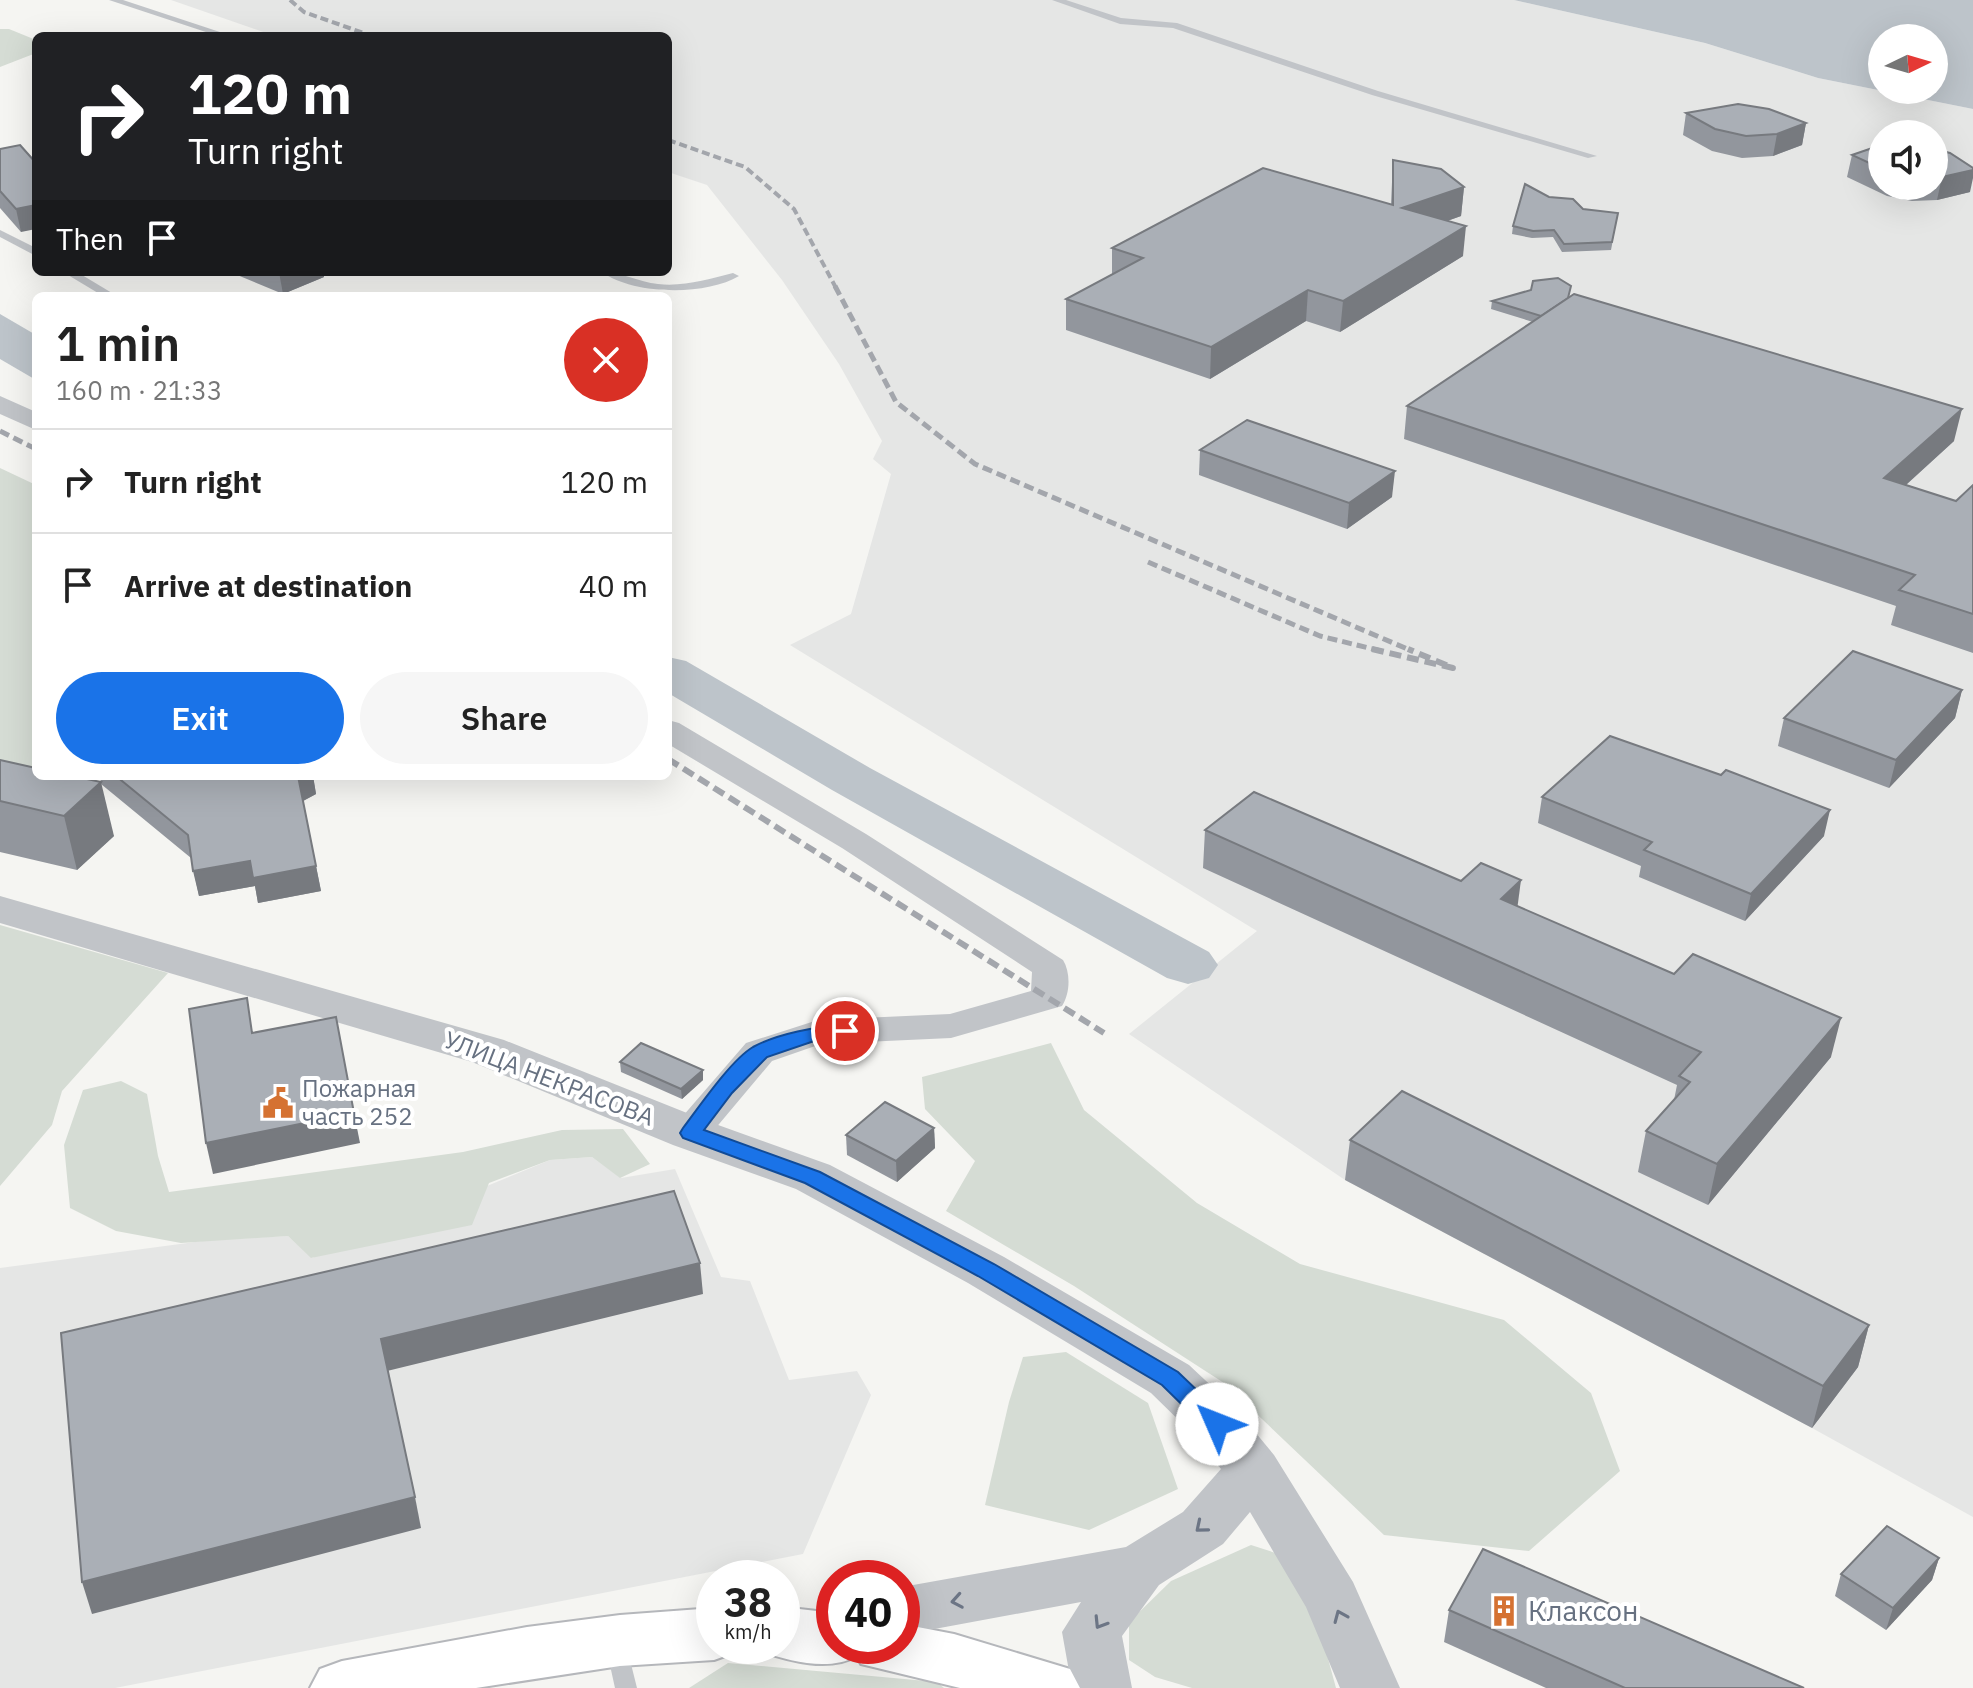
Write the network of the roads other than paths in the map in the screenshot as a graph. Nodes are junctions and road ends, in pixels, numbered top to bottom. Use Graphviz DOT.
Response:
graph roads {
  1 [pos="114,0"];
  2 [pos="1057,0"];
  3 [pos="214,32"];
  4 [pos="1592,156"];
  5 [pos="0,233"];
  6 [pos="32,251"];
  7 [pos="76,276"];
  8 [pos="617,276"];
  9 [pos="733,276"];
  10 [pos="104,292"];
  11 [pos="0,404"];
  12 [pos="32,420"];
  13 [pos="672,732"];
  14 [pos="0,909"];
  15 [pos="690,1133"];
  16 [pos="1254,1470"];
  17 [pos="1139,1568"];
  18 [pos="920,1608"];
  19 [pos="696,1640"];
  20 [pos="920,1653"];
  21 [pos="621,1665"];
  22 [pos="1036,1686"];
  23 [pos="342,1688"];
  24 [pos="1102,1688"];
  25 [pos="1370,1688"];
  1 -- 3 [label="lane"];
  2 -- 4 [label="lane"];
  5 -- 6 [label="lane"];
  7 -- 10 [label="lane"];
  8 -- 9 [label="lane"];
  11 -- 12 [label="street"];
  13 -- 15 [label="street"];
  14 -- 15 [label="street, УЛИЦА НЕКРАСОВА"];
  15 -- 16 [label="street, УЛИЦА НЕКРАСОВА"];
  16 -- 17 [label="street, one-way"];
  25 -- 16 [label="street, УЛИЦА НЕКРАСОВА, one-way"];
  17 -- 18 [label="street, one-way"];
  17 -- 24 [label="street, one-way"];
  19 -- 21 [label="main road"];
  20 -- 22 [label="main road"];
  21 -- 23 [label="main road"];
}
